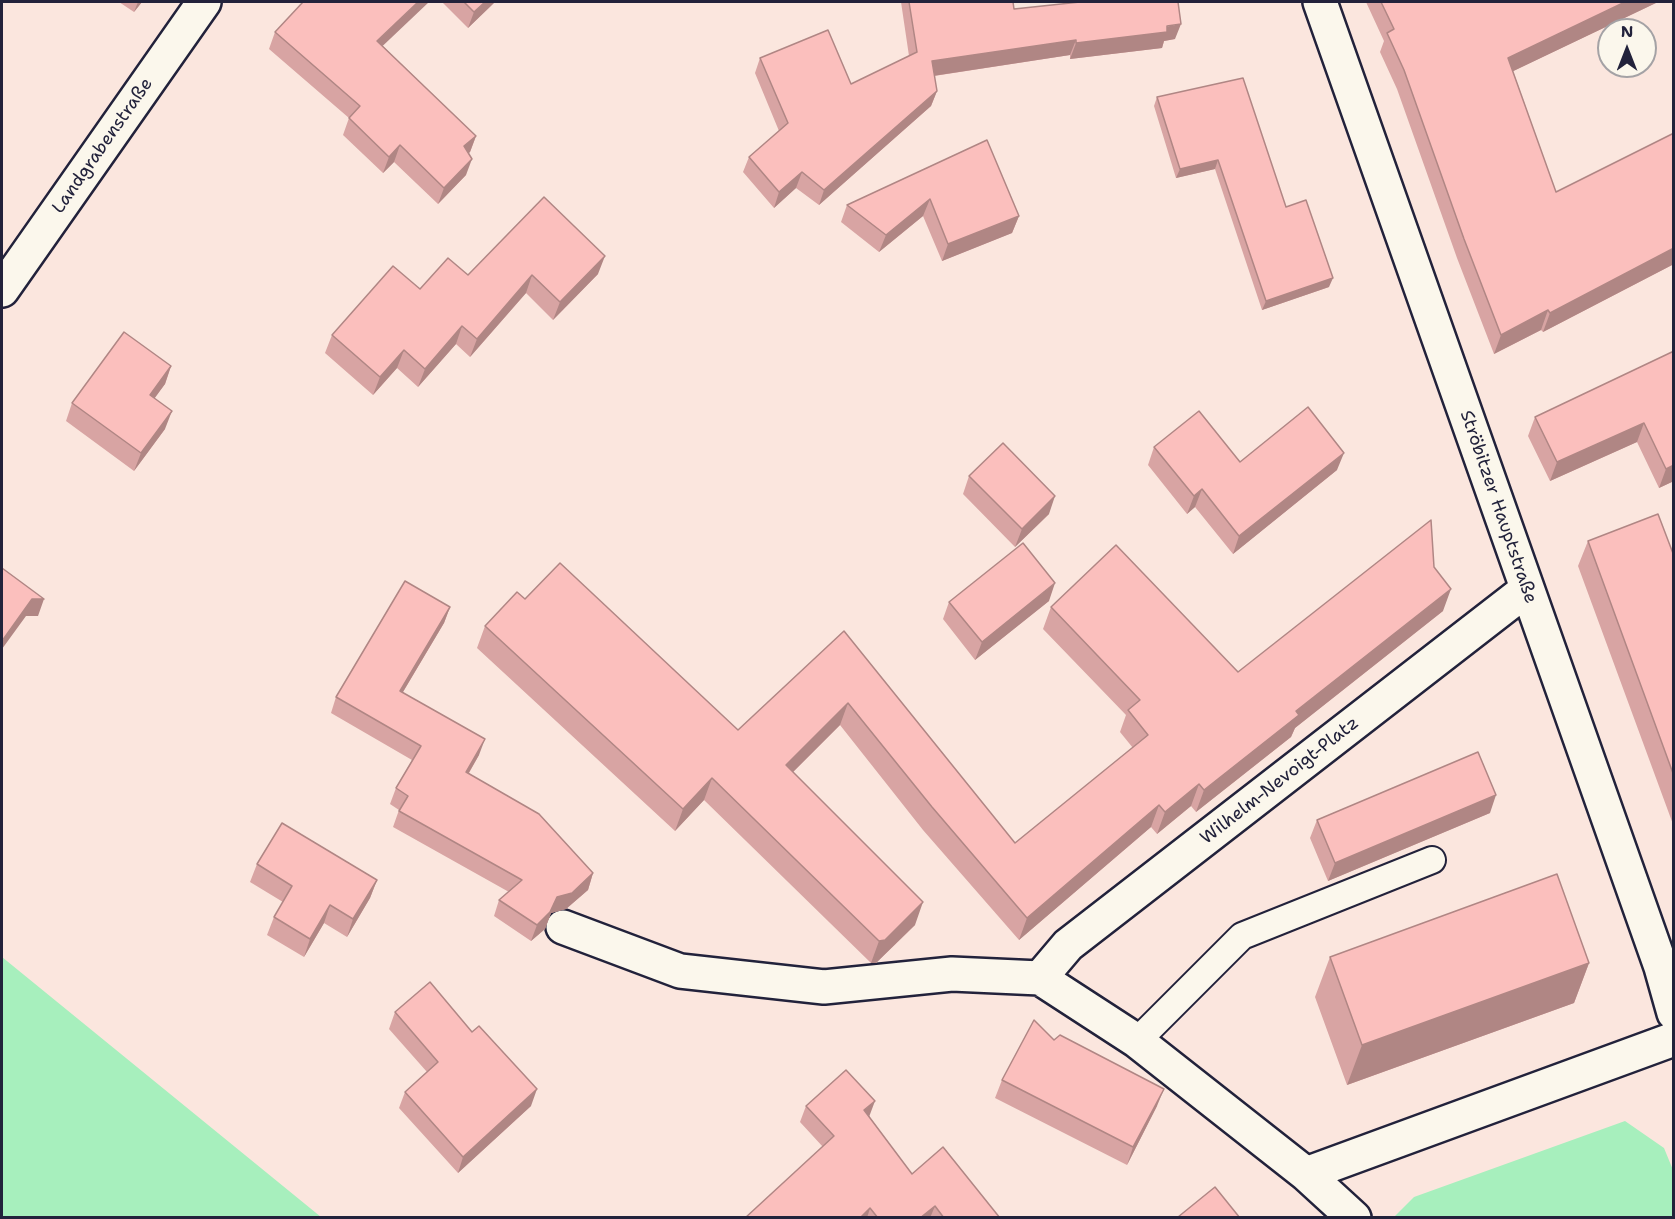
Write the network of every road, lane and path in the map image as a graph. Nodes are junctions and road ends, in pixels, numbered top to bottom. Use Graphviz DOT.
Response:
graph roads {
  1 [pos="204,2"];
  2 [pos="1320,2"];
  3 [pos="2,290"];
  4 [pos="1526,590"];
  5 [pos="1432,860"];
  6 [pos="563,927"];
  7 [pos="1667,965"];
  8 [pos="1040,978"];
  9 [pos="1674,1013"];
  10 [pos="1674,1039"];
  11 [pos="1137,1041"];
  12 [pos="1306,1174"];
  13 [pos="1354,1218"];
  1 -- 3 [label="street, Landgrabenstraße"];
  2 -- 4 [label="street, Ströbitzer Hauptstraße"];
  4 -- 7 [label="street, Ströbitzer Hauptstraße"];
  4 -- 8 [label="street, Wilhelm-Nevoigt-Platz"];
  5 -- 11 [label="lane"];
  6 -- 8 [label="street"];
  7 -- 9 [label="street, Ströbitzer Hauptstraße"];
  8 -- 11 [label="street"];
  10 -- 12 [label="street"];
  11 -- 12 [label="street"];
  12 -- 13 [label="street"];
}
